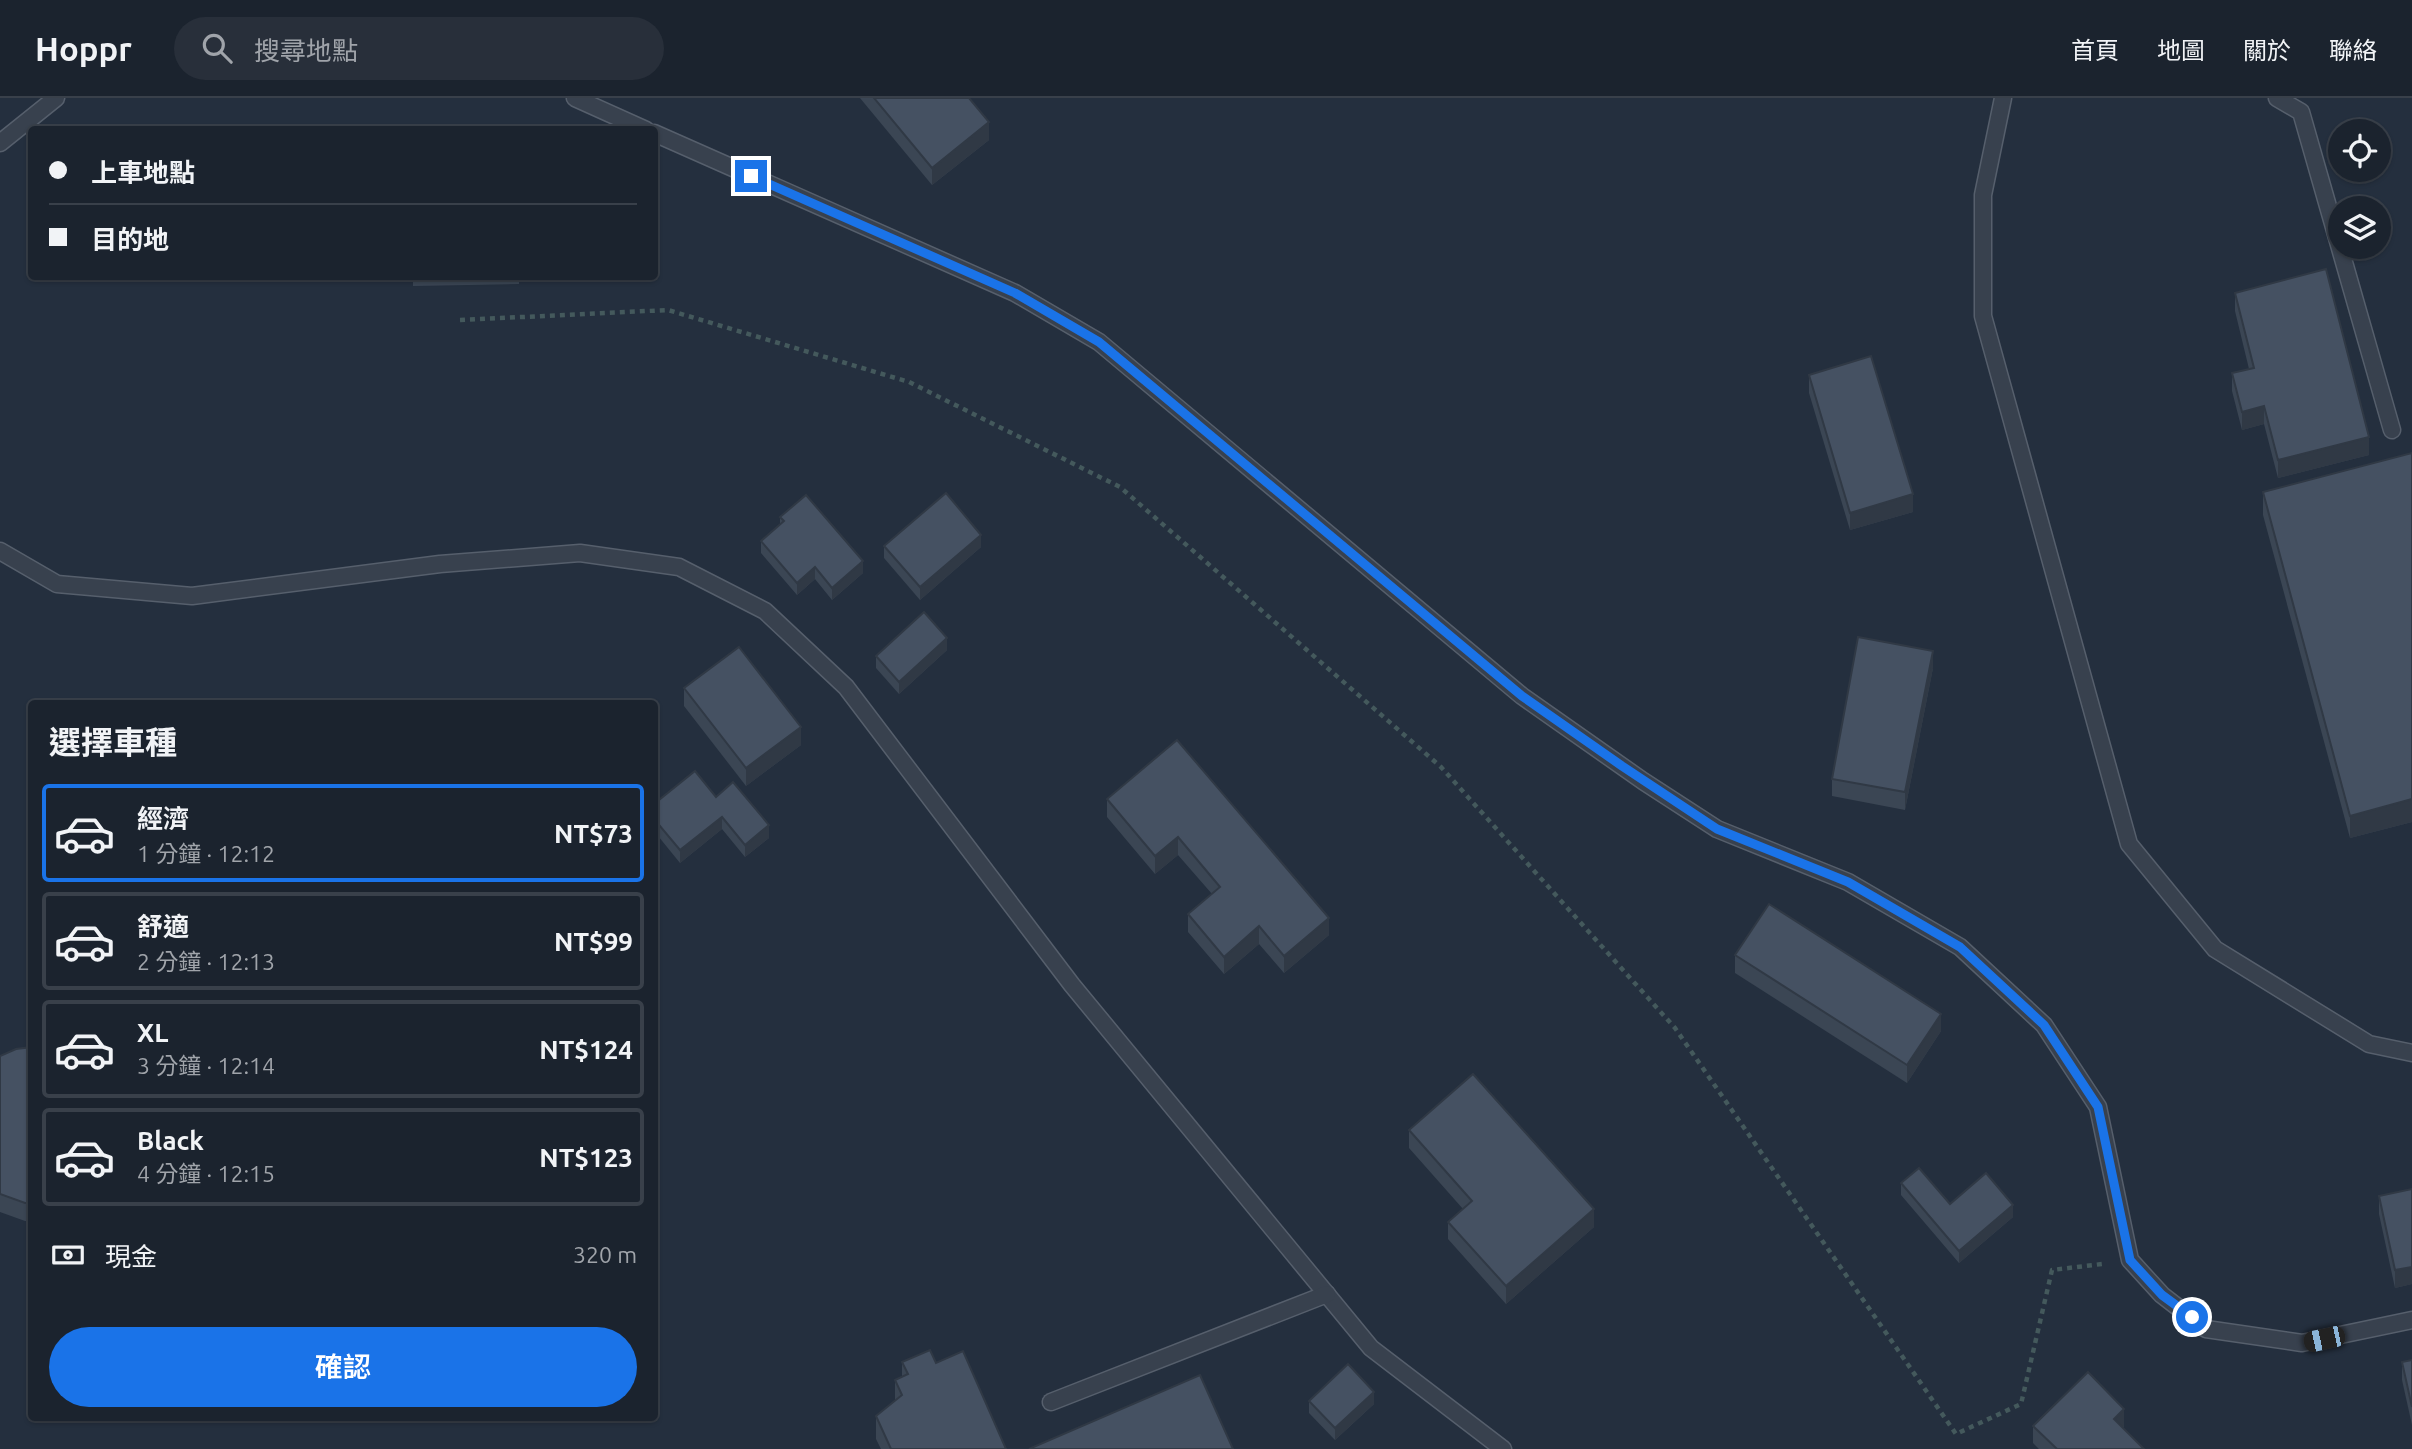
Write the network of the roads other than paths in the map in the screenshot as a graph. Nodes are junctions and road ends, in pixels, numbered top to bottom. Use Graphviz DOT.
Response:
graph roads {
  1 [pos="56,98"];
  2 [pos="575,98"];
  3 [pos="2003,98"];
  4 [pos="2277,98"];
  5 [pos="637,126"];
  6 [pos="658,135"];
  7 [pos="0,143"];
  8 [pos="2392,430"];
  9 [pos="0,551"];
  10 [pos="2412,1053"];
  11 [pos="1327,1294"];
  12 [pos="2412,1320"];
  13 [pos="1051,1402"];
  14 [pos="1503,1449"];
  1 -- 7 [label="lane"];
  2 -- 5 [label="lane"];
  3 -- 10 [label="lane"];
  4 -- 8 [label="lane"];
  6 -- 12 [label="lane"];
  9 -- 11 [label="lane"];
  11 -- 13 [label="lane"];
  11 -- 14 [label="lane"];
}
